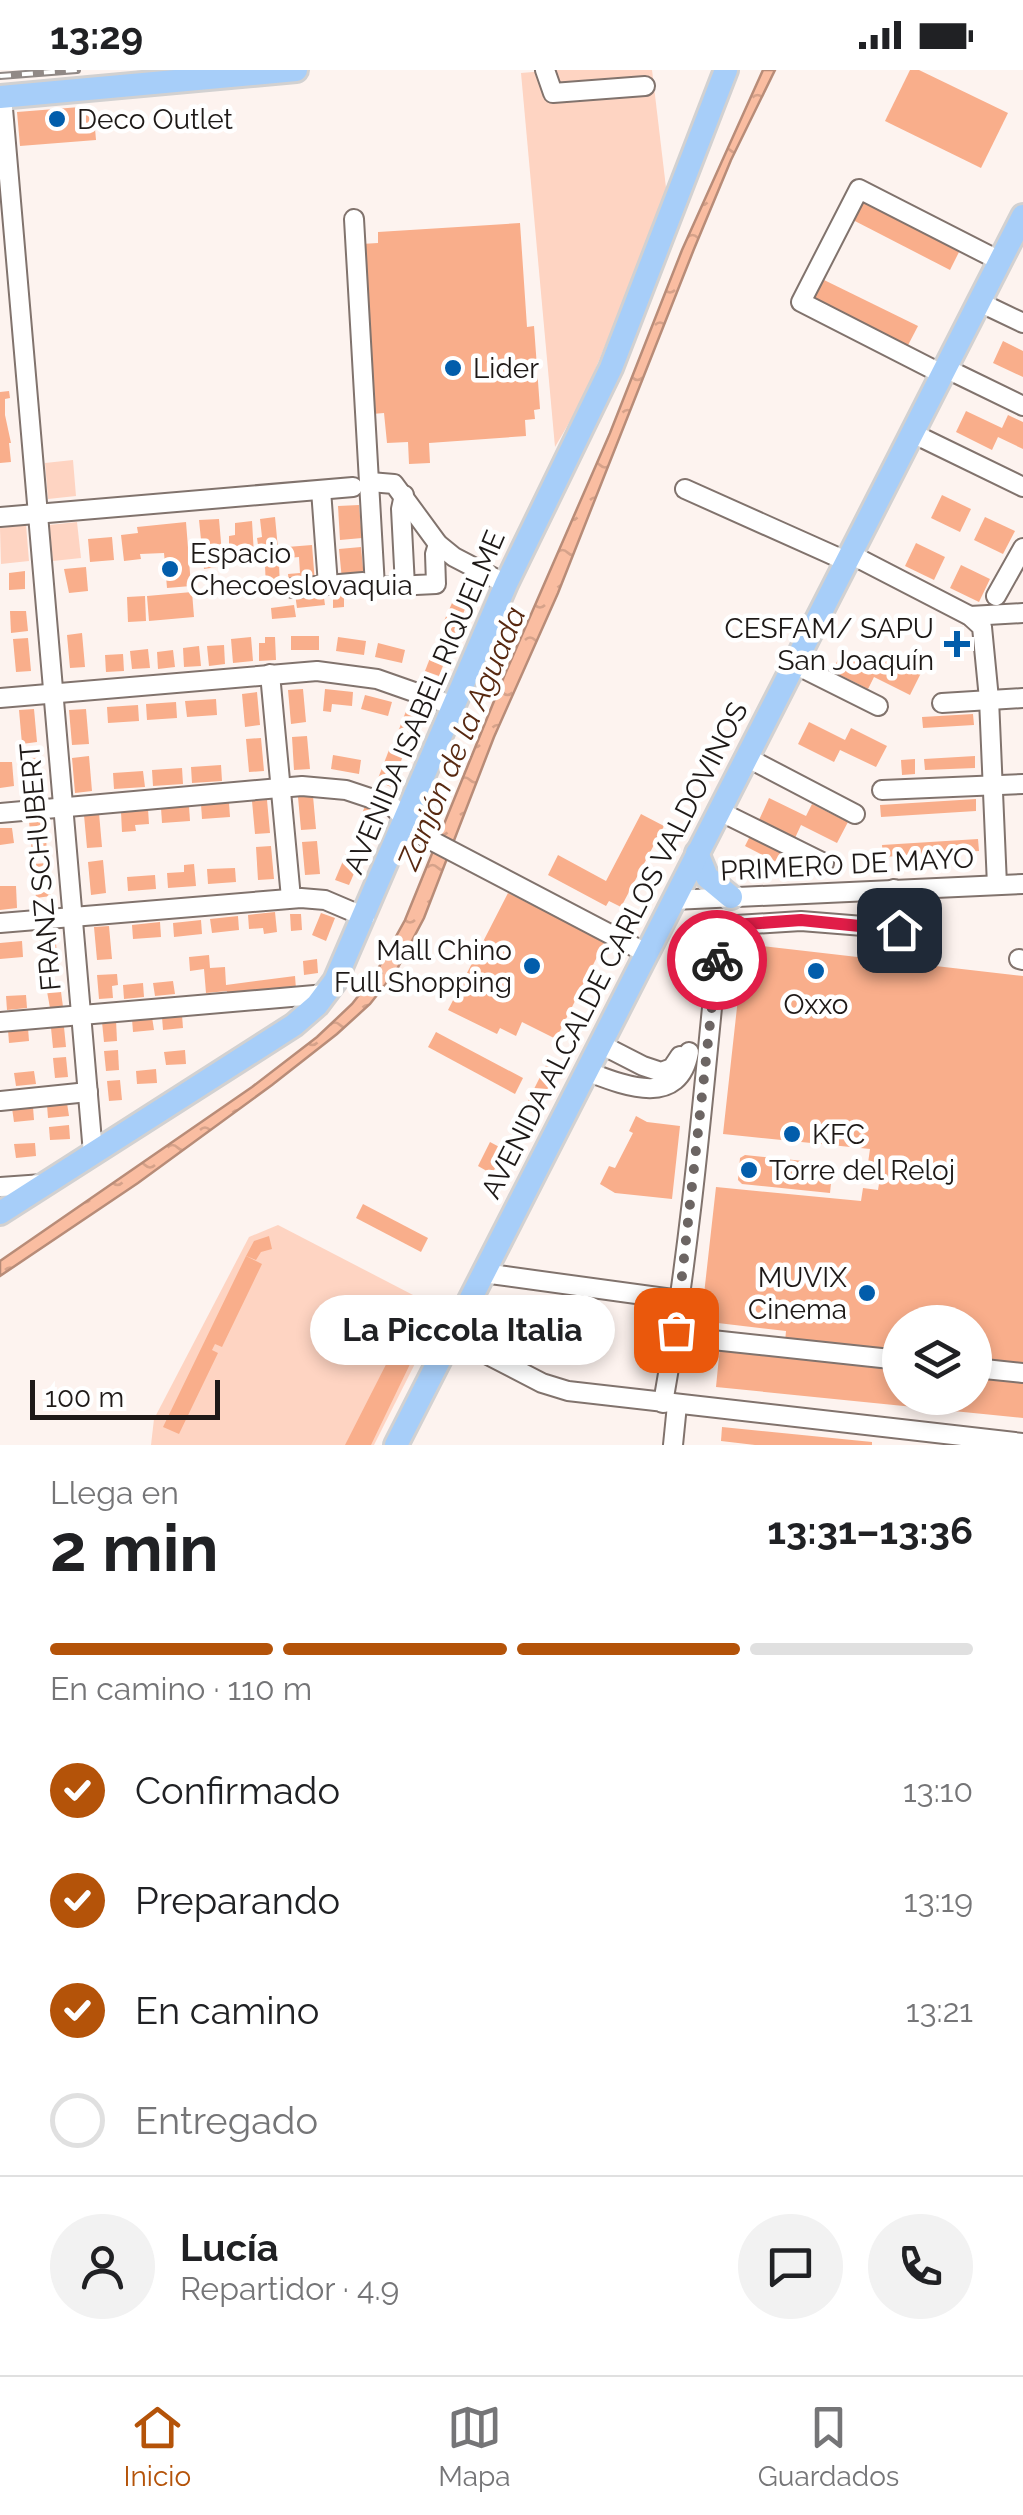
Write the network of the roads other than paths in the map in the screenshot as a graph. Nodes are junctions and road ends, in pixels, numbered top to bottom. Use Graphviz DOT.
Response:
graph roads {
  1 [pos="193,70"];
  2 [pos="296,70"];
  3 [pos="545,70"];
  4 [pos="726,70"];
  5 [pos="645,86"];
  6 [pos="1,89"];
  7 [pos="1023,216"];
  8 [pos="354,219"];
  9 [pos="1000,262"];
  10 [pos="979,302"];
  11 [pos="10,303"];
  12 [pos="1023,323"];
  13 [pos="944,371"];
  14 [pos="1023,406"];
  15 [pos="912,432"];
  16 [pos="361,485"];
  17 [pos="1023,487"];
  18 [pos="685,489"];
  19 [pos="321,490"];
  20 [pos="404,495"];
  21 [pos="36,514"];
  22 [pos="0,518"];
  23 [pos="438,544"];
  24 [pos="1023,548"];
  25 [pos="848,558"];
  26 [pos="363,582"];
  27 [pos="506,584"];
  28 [pos="328,585"];
  29 [pos="405,586"];
  30 [pos="293,588"];
  31 [pos="996,596"];
  32 [pos="1023,613"];
  33 [pos="970,616"];
  34 [pos="794,664"];
  35 [pos="270,674"];
  36 [pos="52,694"];
  37 [pos="0,698"];
  38 [pos="1023,698"];
  39 [pos="989,699"];
  40 [pos="942,703"];
  41 [pos="454,706"];
  42 [pos="878,706"];
  43 [pos="746,757"];
  44 [pos="1023,784"];
  45 [pos="993,785"];
  46 [pos="280,788"];
  47 [pos="882,790"];
  48 [pos="62,808"];
  49 [pos="719,811"];
  50 [pos="0,813"];
  51 [pos="854,814"];
  52 [pos="406,820"];
  53 [pos="698,853"];
  54 [pos="824,863"];
  55 [pos="1023,884"];
  56 [pos="997,885"];
  57 [pos="894,889"];
  58 [pos="873,890"];
  59 [pos="731,897"];
  60 [pos="291,898"];
  61 [pos="673,900"];
  62 [pos="72,917"];
  63 [pos="364,917"];
  64 [pos="0,923"];
  65 [pos="879,928"];
  66 [pos="646,952"];
  67 [pos="326,994"];
  68 [pos="80,1014"];
  69 [pos="0,1022"];
  70 [pos="600,1044"];
  71 [pos="586,1072"];
  72 [pos="682,1073"];
  73 [pos="665,1086"];
  74 [pos="699,1091"];
  75 [pos="88,1092"];
  76 [pos="0,1100"];
  77 [pos="93,1153"];
  78 [pos="48,1183"];
  79 [pos="0,1187"];
  80 [pos="0,1213"];
  81 [pos="484,1272"];
  82 [pos="680,1300"];
  83 [pos="451,1336"];
  84 [pos="676,1336"];
  85 [pos="882,1358"];
  86 [pos="992,1370"];
  87 [pos="1023,1374"];
  88 [pos="670,1404"];
  89 [pos="956,1440"];
  90 [pos="1023,1443"];
  91 [pos="396,1445"];
  92 [pos="672,1445"];
  1 -- 6 [label="street"];
  2 -- 6 [label="main road"];
  3 -- 5 [label="street"];
  4 -- 27 [label="main road, AVENIDA ISABEL RIQUELME"];
  6 -- 11 [label="street, FRANZ SCHUBERT"];
  7 -- 9 [label="main road, AVENIDA ALCALDE CARLOS VALDOVINOS"];
  8 -- 16 [label="street"];
  9 -- 10 [label="main road, AVENIDA ALCALDE CARLOS VALDOVINOS"];
  9 -- 13 [label="street"];
  10 -- 12 [label="street"];
  10 -- 13 [label="main road, AVENIDA ALCALDE CARLOS VALDOVINOS"];
  11 -- 21 [label="street, FRANZ SCHUBERT"];
  13 -- 14 [label="street"];
  13 -- 15 [label="main road, AVENIDA ALCALDE CARLOS VALDOVINOS"];
  15 -- 17 [label="street"];
  15 -- 25 [label="main road, AVENIDA ALCALDE CARLOS VALDOVINOS"];
  16 -- 19 [label="street"];
  16 -- 20 [label="street"];
  16 -- 29 [label="street"];
  18 -- 25 [label="street"];
  19 -- 21 [label="street"];
  19 -- 28 [label="street"];
  20 -- 23 [label="street"];
  20 -- 29 [label="street"];
  21 -- 22 [label="street"];
  21 -- 36 [label="street, FRANZ SCHUBERT"];
  23 -- 27 [label="street"];
  23 -- 29 [label="street"];
  24 -- 31 [label="street"];
  25 -- 33 [label="street"];
  25 -- 34 [label="main road, AVENIDA ALCALDE CARLOS VALDOVINOS"];
  26 -- 28 [label="street"];
  27 -- 41 [label="main road, AVENIDA ISABEL RIQUELME"];
  28 -- 30 [label="street"];
  32 -- 33 [label="street"];
  33 -- 39 [label="street"];
  34 -- 42 [label="street"];
  34 -- 43 [label="main road, AVENIDA ALCALDE CARLOS VALDOVINOS"];
  35 -- 36 [label="street"];
  35 -- 41 [label="street"];
  35 -- 46 [label="street"];
  36 -- 37 [label="street"];
  36 -- 48 [label="street, FRANZ SCHUBERT"];
  38 -- 39 [label="street"];
  39 -- 40 [label="street"];
  39 -- 45 [label="street"];
  41 -- 52 [label="main road, AVENIDA ISABEL RIQUELME"];
  43 -- 49 [label="main road, AVENIDA ALCALDE CARLOS VALDOVINOS"];
  43 -- 51 [label="street"];
  44 -- 45 [label="street"];
  45 -- 47 [label="street"];
  45 -- 56 [label="street"];
  46 -- 48 [label="street"];
  46 -- 52 [label="street"];
  46 -- 60 [label="street"];
  48 -- 50 [label="street"];
  48 -- 62 [label="street, FRANZ SCHUBERT"];
  49 -- 53 [label="main road, AVENIDA ALCALDE CARLOS VALDOVINOS"];
  49 -- 54 [label="street"];
  52 -- 63 [label="main road, AVENIDA ISABEL RIQUELME"];
  52 -- 66 [label="street"];
  53 -- 59 [label="main road"];
  53 -- 61 [label="main road, AVENIDA ALCALDE CARLOS VALDOVINOS"];
  55 -- 56 [label="street, PRIMERO DE MAYO"];
  56 -- 57 [label="street, PRIMERO DE MAYO"];
  57 -- 58 [label="street, PRIMERO DE MAYO"];
  57 -- 65 [label="street"];
  58 -- 59 [label="street, PRIMERO DE MAYO"];
  58 -- 65 [label="street"];
  59 -- 61 [label="street, PRIMERO DE MAYO"];
  60 -- 62 [label="street"];
  60 -- 63 [label="street"];
  61 -- 66 [label="main road, AVENIDA ALCALDE CARLOS VALDOVINOS"];
  62 -- 64 [label="street"];
  62 -- 68 [label="street, FRANZ SCHUBERT"];
  63 -- 67 [label="main road, AVENIDA ISABEL RIQUELME"];
  65 -- 74 [label="street"];
  66 -- 70 [label="main road, AVENIDA ALCALDE CARLOS VALDOVINOS"];
  67 -- 68 [label="street"];
  67 -- 77 [label="main road, AVENIDA ISABEL RIQUELME"];
  68 -- 69 [label="street"];
  68 -- 75 [label="street, FRANZ SCHUBERT"];
  70 -- 71 [label="main road, AVENIDA ALCALDE CARLOS VALDOVINOS"];
  70 -- 72 [label="street"];
  71 -- 73 [label="street"];
  71 -- 81 [label="main road, AVENIDA ALCALDE CARLOS VALDOVINOS"];
  72 -- 73 [label="street"];
  72 -- 74 [label="street"];
  73 -- 74 [label="street"];
  74 -- 82 [label="street"];
  75 -- 76 [label="street"];
  75 -- 77 [label="street, FRANZ SCHUBERT"];
  77 -- 78 [label="main road, AVENIDA ISABEL RIQUELME"];
  78 -- 79 [label="street"];
  78 -- 80 [label="main road, AVENIDA ISABEL RIQUELME"];
  81 -- 82 [label="street"];
  81 -- 83 [label="main road, AVENIDA ALCALDE CARLOS VALDOVINOS"];
  82 -- 84 [label="street"];
  83 -- 88 [label="street"];
  83 -- 91 [label="main road, AVENIDA ALCALDE CARLOS VALDOVINOS"];
  84 -- 85 [label="street"];
  84 -- 88 [label="street"];
  86 -- 87 [label="street"];
  88 -- 89 [label="street"];
  88 -- 92 [label="street"];
  89 -- 90 [label="street"];
}
